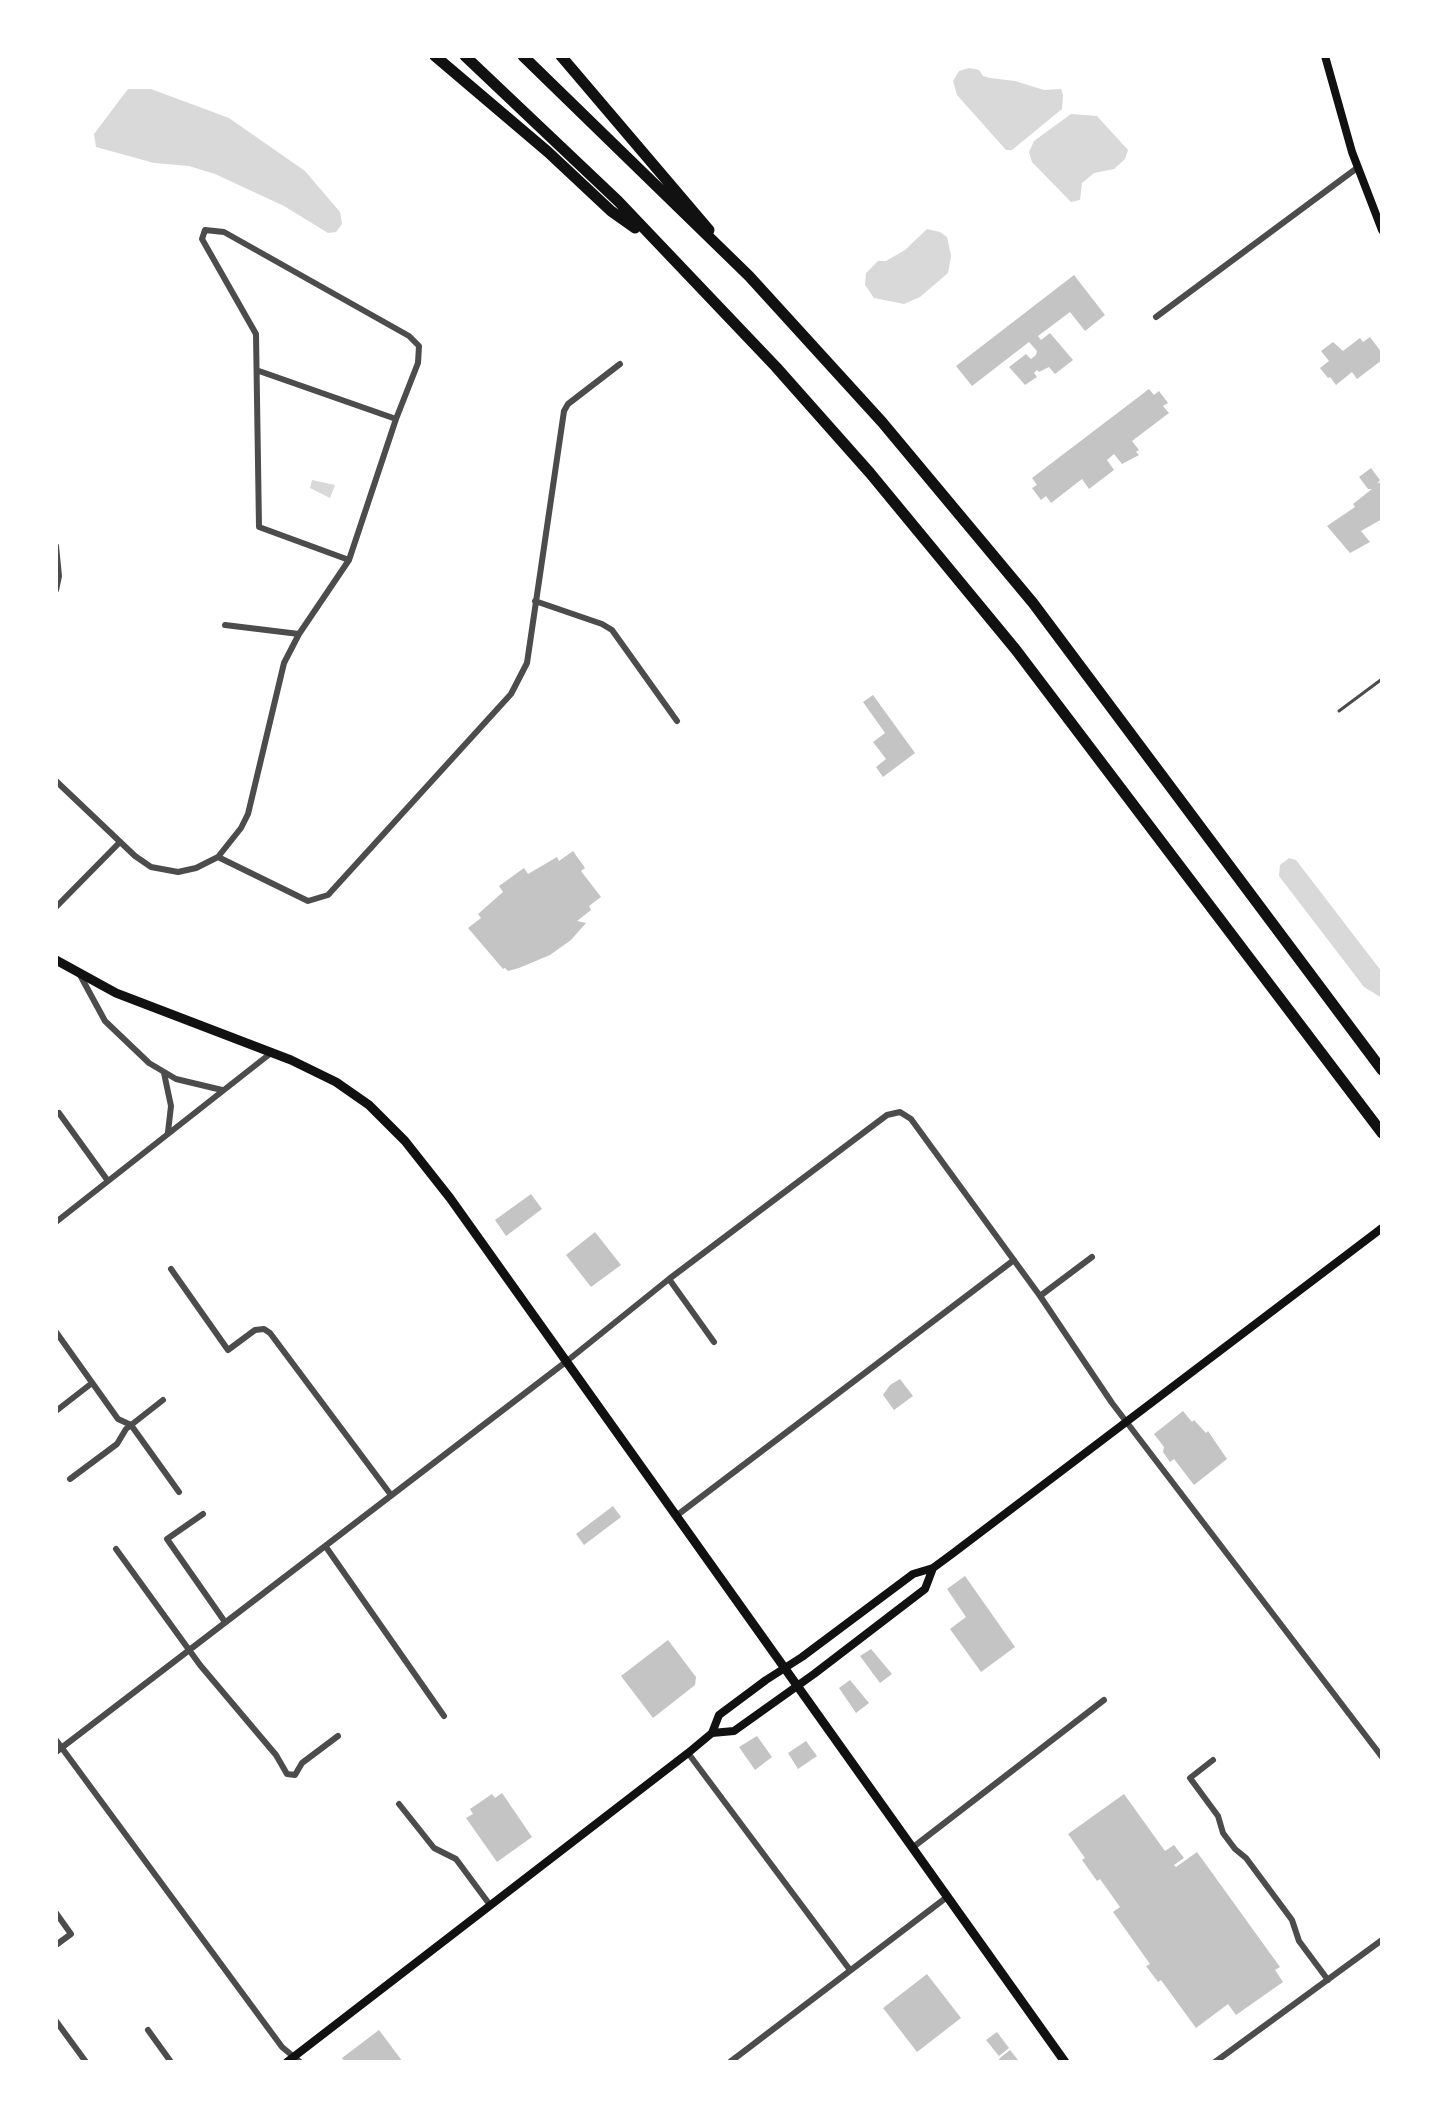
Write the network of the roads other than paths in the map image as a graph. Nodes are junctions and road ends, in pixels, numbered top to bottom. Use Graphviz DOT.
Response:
graph roads {
  1 [pos="435,56"];
  2 [pos="465,56"];
  3 [pos="523,56"];
  4 [pos="561,56"];
  5 [pos="1325,56"];
  6 [pos="1357,168"];
  7 [pos="1382,230"];
  8 [pos="655,243"];
  9 [pos="749,276"];
  10 [pos="1156,317"];
  11 [pos="620,364"];
  12 [pos="259,371"];
  13 [pos="396,419"];
  14 [pos="56,546"];
  15 [pos="349,560"];
  16 [pos="56,590"];
  17 [pos="535,601"];
  18 [pos="225,625"];
  19 [pos="299,634"];
  20 [pos="1382,679"];
  21 [pos="1339,711"];
  22 [pos="677,721"];
  23 [pos="56,781"];
  24 [pos="120,842"];
  25 [pos="218,857"];
  26 [pos="56,907"];
  27 [pos="56,960"];
  28 [pos="80,975"];
  29 [pos="271,1053"];
  30 [pos="1382,1070"];
  31 [pos="164,1073"];
  32 [pos="223,1091"];
  33 [pos="59,1113"];
  34 [pos="1382,1133"];
  35 [pos="168,1134"];
  36 [pos="108,1181"];
  37 [pos="56,1222"];
  38 [pos="1382,1228"];
  39 [pos="1092,1257"];
  40 [pos="1014,1260"];
  41 [pos="171,1269"];
  42 [pos="669,1279"];
  43 [pos="1040,1296"];
  44 [pos="56,1332"];
  45 [pos="714,1342"];
  46 [pos="567,1361"];
  47 [pos="92,1383"];
  48 [pos="163,1400"];
  49 [pos="56,1411"];
  50 [pos="1128,1423"];
  51 [pos="131,1425"];
  52 [pos="70,1479"];
  53 [pos="179,1492"];
  54 [pos="391,1495"];
  55 [pos="203,1514"];
  56 [pos="676,1516"];
  57 [pos="326,1547"];
  58 [pos="116,1549"];
  59 [pos="933,1568"];
  60 [pos="225,1622"];
  61 [pos="189,1649"];
  62 [pos="783,1669"];
  63 [pos="796,1686"];
  64 [pos="1104,1700"];
  65 [pos="444,1716"];
  66 [pos="712,1733"];
  67 [pos="338,1736"];
  68 [pos="56,1740"];
  69 [pos="59,1750"];
  70 [pos="688,1753"];
  71 [pos="1382,1757"];
  72 [pos="1213,1760"];
  73 [pos="399,1804"];
  74 [pos="912,1848"];
  75 [pos="947,1897"];
  76 [pos="490,1905"];
  77 [pos="56,1913"];
  78 [pos="1382,1940"];
  79 [pos="56,1945"];
  80 [pos="850,1970"];
  81 [pos="1328,1980"];
  82 [pos="56,2021"];
  83 [pos="148,2030"];
  84 [pos="293,2060"];
  85 [pos="86,2062"];
  86 [pos="171,2062"];
  87 [pos="730,2062"];
  88 [pos="1065,2062"];
  89 [pos="1215,2062"];
  1 -- 8 [label="highway"];
  2 -- 8 [label="highway"];
  3 -- 9 [label="highway"];
  4 -- 9 [label="highway"];
  5 -- 6 [label="main road"];
  6 -- 7 [label="main road"];
  6 -- 10 [label="street"];
  8 -- 34 [label="highway"];
  9 -- 30 [label="highway"];
  11 -- 17 [label="street"];
  12 -- 13 [label="street"];
  12 -- 13 [label="street"];
  12 -- 15 [label="street"];
  13 -- 15 [label="street"];
  14 -- 16 [label="street"];
  15 -- 19 [label="street"];
  17 -- 22 [label="street"];
  17 -- 25 [label="street"];
  18 -- 19 [label="street"];
  19 -- 25 [label="street"];
  20 -- 21 [label="lane"];
  23 -- 24 [label="street"];
  24 -- 25 [label="street"];
  24 -- 26 [label="street"];
  27 -- 28 [label="main road"];
  28 -- 29 [label="main road"];
  28 -- 31 [label="street"];
  29 -- 32 [label="street"];
  29 -- 46 [label="main road"];
  31 -- 32 [label="street"];
  31 -- 35 [label="street"];
  32 -- 35 [label="street"];
  33 -- 36 [label="street"];
  35 -- 36 [label="street"];
  36 -- 37 [label="street"];
  38 -- 50 [label="main road"];
  39 -- 43 [label="street"];
  40 -- 42 [label="street"];
  40 -- 43 [label="street"];
  40 -- 56 [label="street"];
  41 -- 54 [label="street"];
  42 -- 45 [label="street"];
  42 -- 46 [label="street"];
  43 -- 50 [label="street"];
  44 -- 47 [label="street"];
  46 -- 54 [label="street"];
  46 -- 56 [label="main road"];
  47 -- 49 [label="street"];
  47 -- 51 [label="street"];
  48 -- 51 [label="street"];
  50 -- 59 [label="main road"];
  50 -- 71 [label="street"];
  51 -- 52 [label="street"];
  51 -- 53 [label="street"];
  54 -- 57 [label="street"];
  55 -- 60 [label="street"];
  56 -- 62 [label="main road"];
  57 -- 60 [label="street"];
  57 -- 65 [label="street"];
  58 -- 61 [label="street"];
  59 -- 62 [label="main road"];
  59 -- 63 [label="main road"];
  60 -- 61 [label="street"];
  61 -- 67 [label="street"];
  61 -- 69 [label="street"];
  62 -- 63 [label="main road"];
  62 -- 66 [label="main road"];
  63 -- 66 [label="main road"];
  63 -- 74 [label="main road"];
  64 -- 74 [label="street"];
  66 -- 70 [label="main road"];
  68 -- 69 [label="street"];
  69 -- 84 [label="street"];
  70 -- 76 [label="main road"];
  70 -- 80 [label="street"];
  72 -- 81 [label="street"];
  73 -- 76 [label="street"];
  74 -- 75 [label="main road"];
  75 -- 80 [label="street"];
  75 -- 88 [label="main road"];
  76 -- 84 [label="main road"];
  77 -- 79 [label="street"];
  78 -- 81 [label="street"];
  80 -- 87 [label="street"];
  81 -- 89 [label="street"];
  82 -- 85 [label="street"];
  83 -- 86 [label="street"];
}
